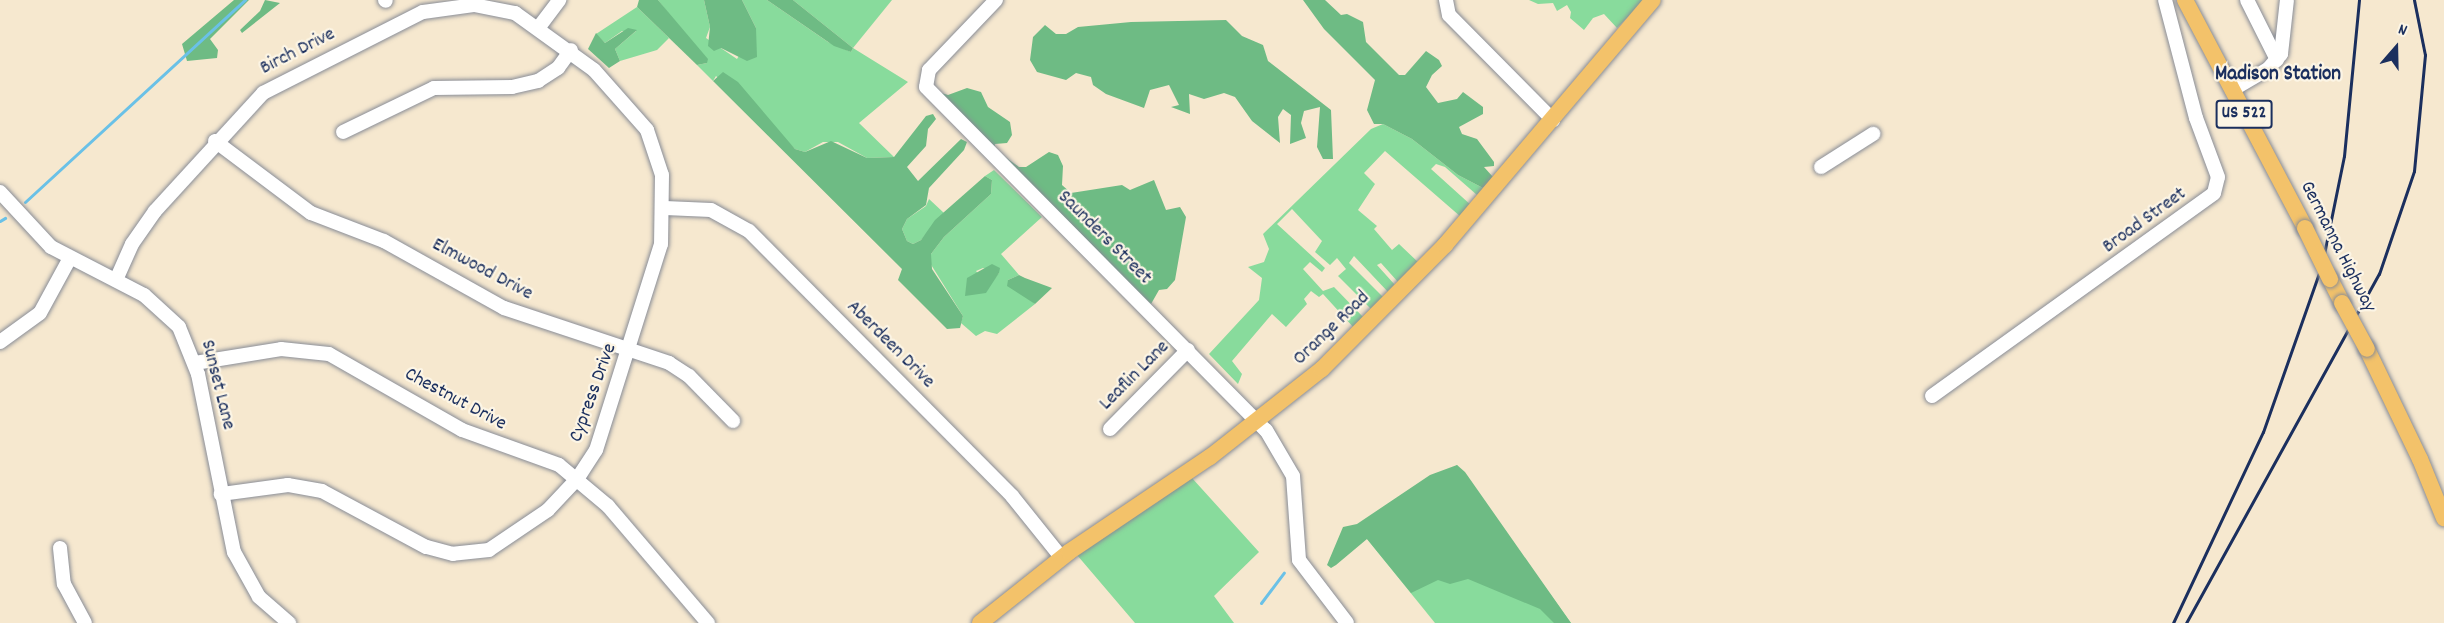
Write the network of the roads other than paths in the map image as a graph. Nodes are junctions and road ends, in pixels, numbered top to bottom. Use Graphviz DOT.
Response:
graph roads {
  1 [pos="559,0"];
  2 [pos="996,0"];
  3 [pos="1446,0"];
  4 [pos="1653,0"];
  5 [pos="2165,0"];
  6 [pos="2185,0"];
  7 [pos="2247,0"];
  8 [pos="2288,0"];
  9 [pos="539,27"];
  10 [pos="571,50"];
  11 [pos="2277,60"];
  12 [pos="2232,90"];
  13 [pos="1553,120"];
  14 [pos="343,132"];
  15 [pos="1873,134"];
  16 [pos="215,141"];
  17 [pos="1821,167"];
  18 [pos="0,192"];
  19 [pos="665,208"];
  20 [pos="70,258"];
  21 [pos="116,280"];
  22 [pos="0,342"];
  23 [pos="631,348"];
  24 [pos="1188,350"];
  25 [pos="195,363"];
  26 [pos="1932,396"];
  27 [pos="733,421"];
  28 [pos="1258,421"];
  29 [pos="1110,429"];
  30 [pos="578,478"];
  31 [pos="221,494"];
  32 [pos="2444,518"];
  33 [pos="60,549"];
  34 [pos="1061,557"];
  35 [pos="85,623"];
  36 [pos="289,623"];
  37 [pos="708,623"];
  38 [pos="980,623"];
  39 [pos="1347,623"];
  1 -- 9 [label="street"];
  2 -- 24 [label="street, Saunders Street"];
  3 -- 13 [label="street"];
  4 -- 13 [label="main road, Orange Road"];
  5 -- 26 [label="street, Broad Street"];
  6 -- 12 [label="main road, Germanna Highway / US 522"];
  7 -- 11 [label="street"];
  8 -- 11 [label="street"];
  9 -- 10 [label="street, Birch Drive"];
  9 -- 16 [label="street, Birch Drive"];
  10 -- 14 [label="street"];
  10 -- 19 [label="street, Birch Drive"];
  11 -- 12 [label="street"];
  12 -- 32 [label="main road, Germanna Highway / US 522, bridge"];
  13 -- 28 [label="main road, Orange Road"];
  15 -- 17 [label="street"];
  16 -- 21 [label="street, Birch Drive"];
  16 -- 23 [label="street, Elmwood Drive"];
  18 -- 20 [label="street, Sunset Lane"];
  19 -- 23 [label="street, Cypress Drive"];
  19 -- 34 [label="street, Aberdeen Drive"];
  20 -- 21 [label="street, Sunset Lane"];
  20 -- 22 [label="street"];
  21 -- 25 [label="street, Sunset Lane"];
  23 -- 27 [label="street, Elmwood Drive"];
  23 -- 30 [label="street, Cypress Drive"];
  24 -- 28 [label="street, Saunders Street"];
  24 -- 29 [label="street, Leaflin Lane"];
  25 -- 30 [label="street, Chestnut Drive"];
  25 -- 31 [label="street, Sunset Lane"];
  28 -- 34 [label="main road, Orange Road"];
  28 -- 39 [label="street, Saunders Street"];
  30 -- 31 [label="street, Cypress Drive"];
  30 -- 37 [label="street, Chestnut Drive"];
  31 -- 36 [label="street, Sunset Lane"];
  33 -- 35 [label="street"];
  34 -- 38 [label="main road, Orange Road"];
}
